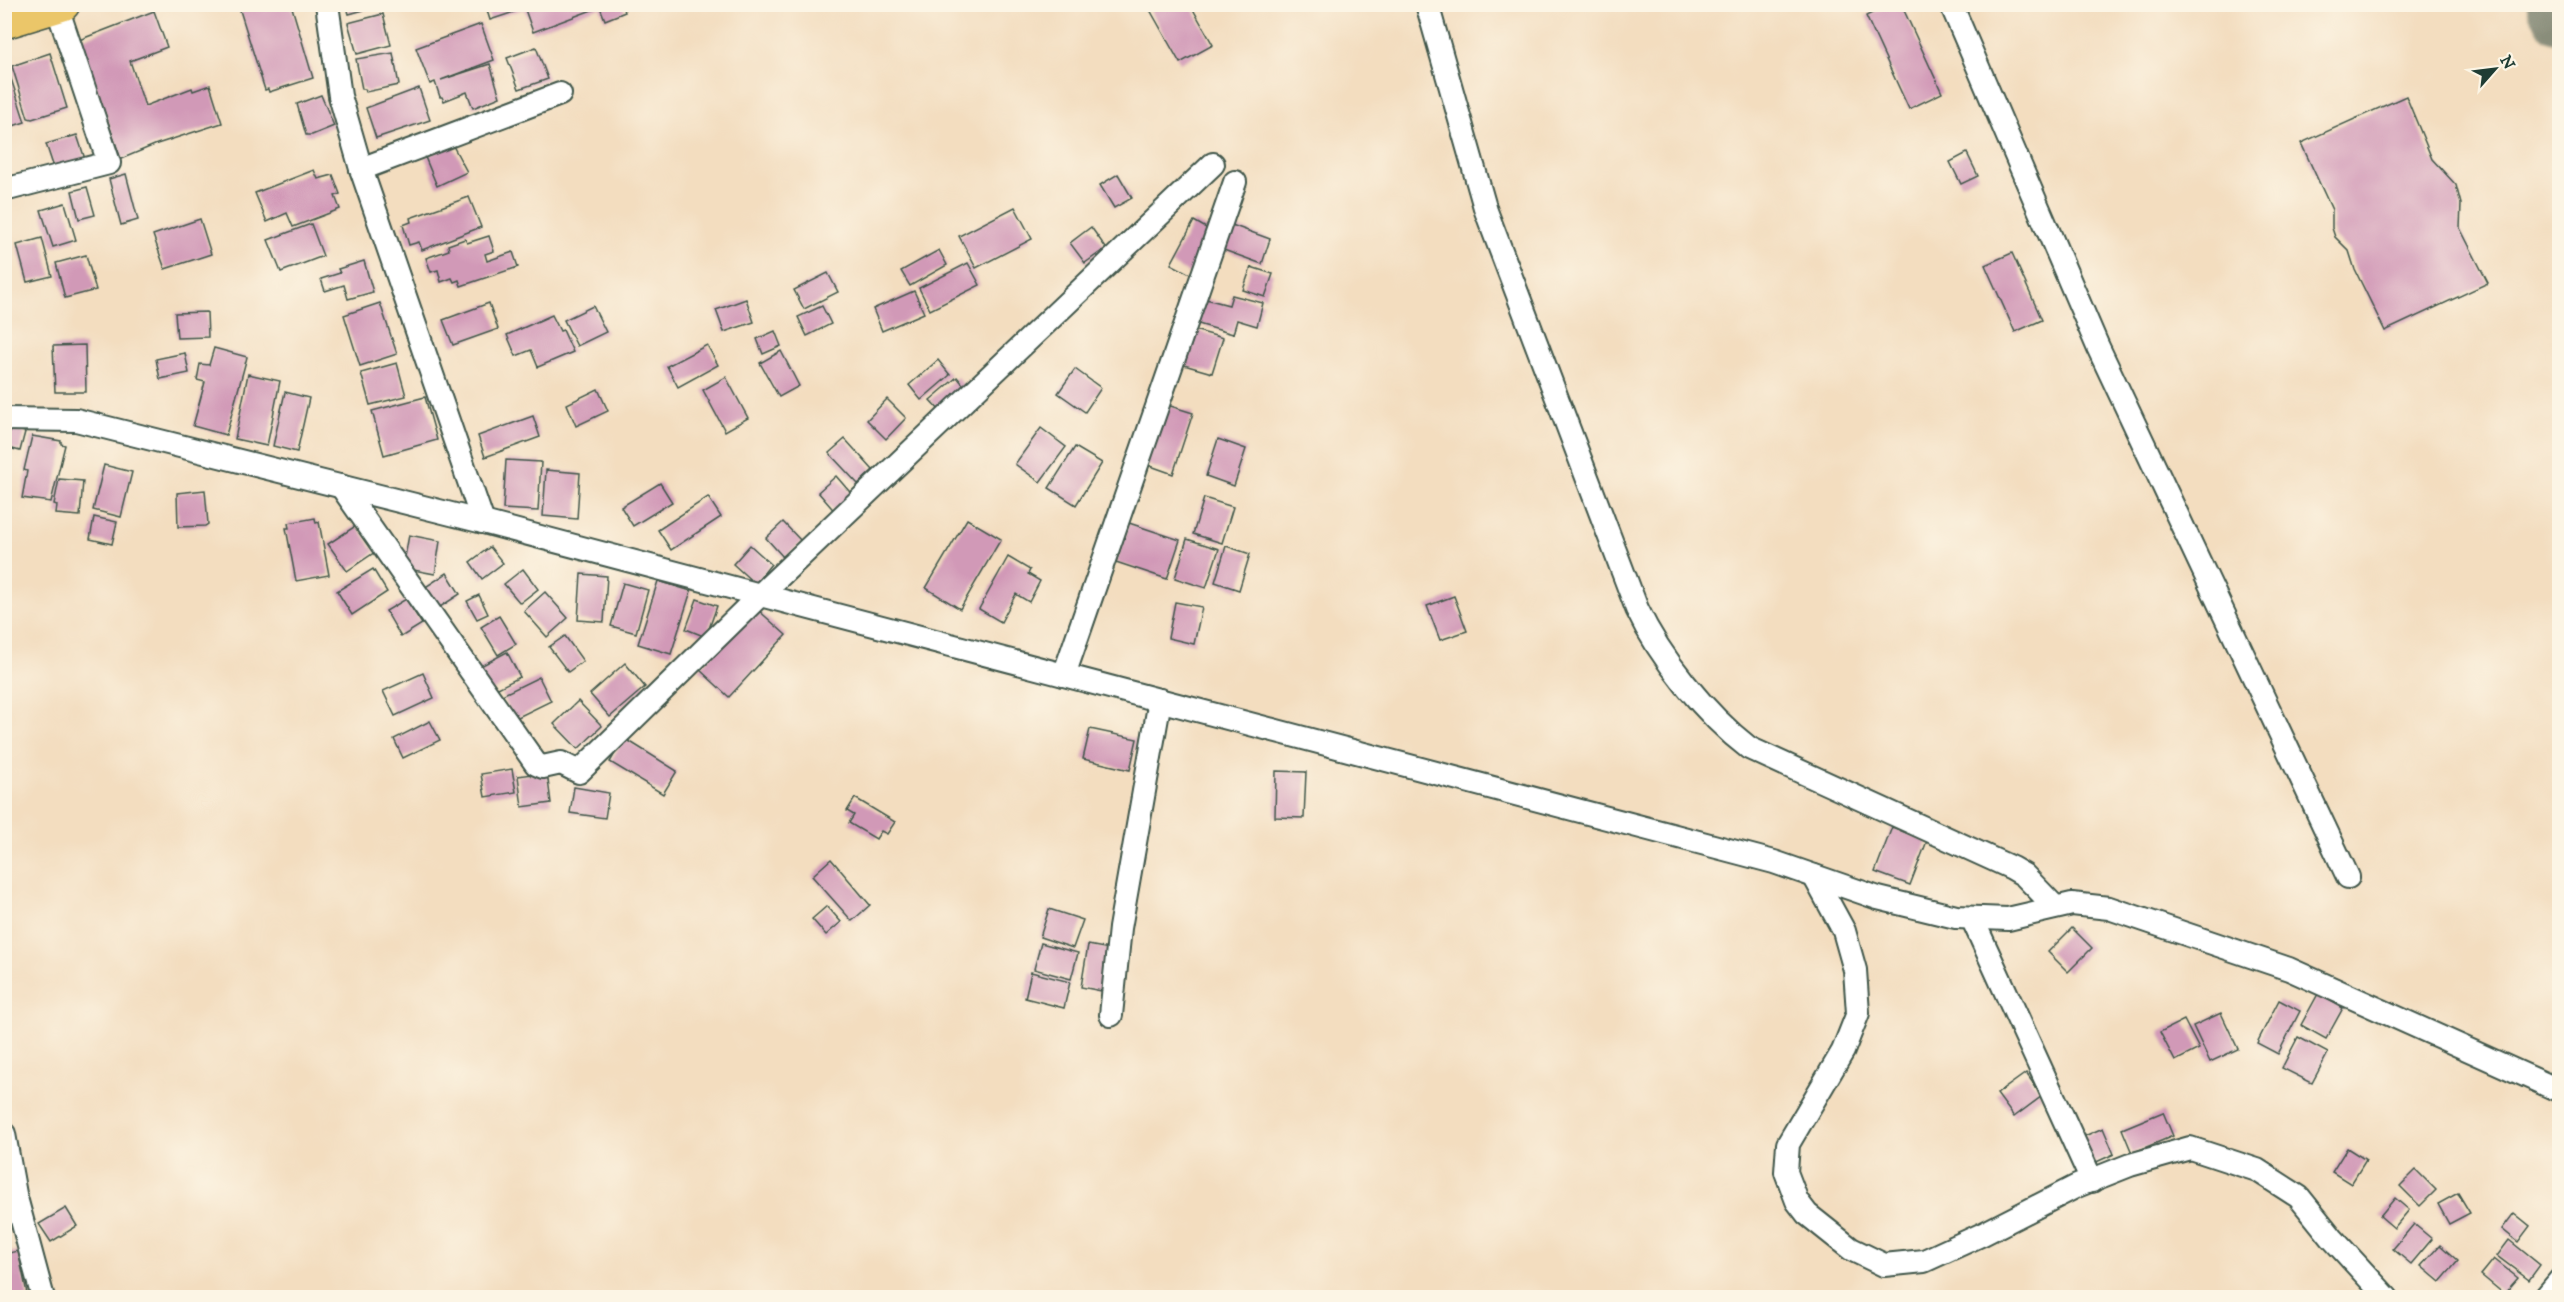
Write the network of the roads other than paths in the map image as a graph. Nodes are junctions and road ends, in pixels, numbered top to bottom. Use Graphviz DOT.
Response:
graph roads {
  1 [pos="327,4"];
  2 [pos="1427,4"];
  3 [pos="1951,4"];
  4 [pos="59,5"];
  5 [pos="4,22"];
  6 [pos="560,94"];
  7 [pos="1213,164"];
  8 [pos="361,169"];
  9 [pos="1235,182"];
  10 [pos="4,190"];
  11 [pos="4,419"];
  12 [pos="341,486"];
  13 [pos="483,522"];
  14 [pos="760,595"];
  15 [pos="1064,675"];
  16 [pos="1160,700"];
  17 [pos="1814,876"];
  18 [pos="2348,877"];
  19 [pos="2055,908"];
  20 [pos="1972,918"];
  21 [pos="1111,1015"];
  22 [pos="2559,1091"];
  23 [pos="4,1134"];
  24 [pos="2092,1181"];
  25 [pos="2559,1280"];
  26 [pos="43,1298"];
  27 [pos="2387,1298"];
  28 [pos="2545,1298"];
  1 -- 8 [label="street"];
  2 -- 19 [label="street"];
  3 -- 18 [label="street"];
  4 -- 5 [label="highway"];
  4 -- 10 [label="street"];
  6 -- 8 [label="street"];
  7 -- 14 [label="street"];
  8 -- 13 [label="street"];
  9 -- 15 [label="street"];
  11 -- 12 [label="street"];
  12 -- 13 [label="street"];
  12 -- 14 [label="street"];
  13 -- 14 [label="street"];
  14 -- 15 [label="street"];
  15 -- 16 [label="street"];
  16 -- 17 [label="street"];
  16 -- 21 [label="street"];
  17 -- 20 [label="street"];
  17 -- 24 [label="street"];
  19 -- 20 [label="street"];
  19 -- 22 [label="street"];
  20 -- 24 [label="street"];
  23 -- 26 [label="street"];
  24 -- 27 [label="street"];
  25 -- 28 [label="street"];
}
